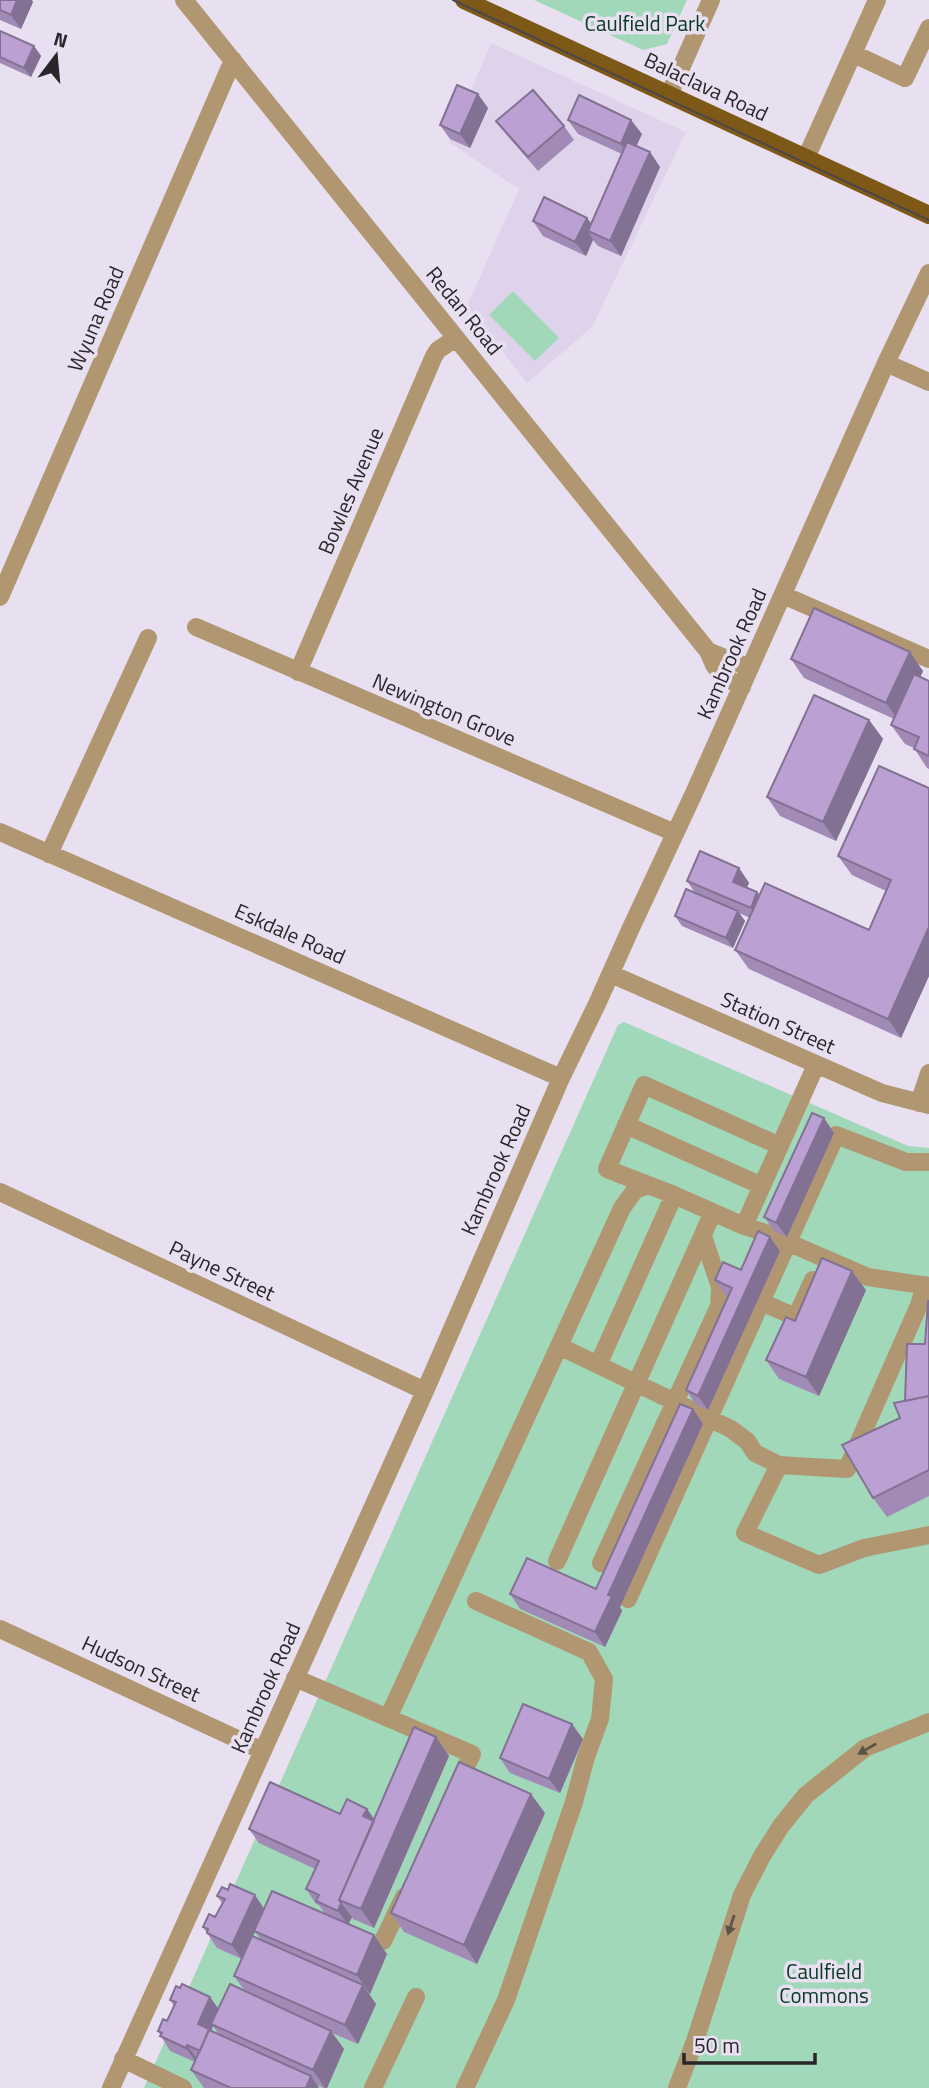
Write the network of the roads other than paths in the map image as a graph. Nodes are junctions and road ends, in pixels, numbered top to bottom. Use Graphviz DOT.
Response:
graph roads {
  1 [pos="184,0"];
  2 [pos="464,0"];
  3 [pos="711,0"];
  4 [pos="877,0"];
  5 [pos="929,28"];
  6 [pos="854,54"];
  7 [pos="233,60"];
  8 [pos="669,95"];
  9 [pos="806,158"];
  10 [pos="929,215"];
  11 [pos="929,273"];
  12 [pos="456,338"];
  13 [pos="886,363"];
  14 [pos="929,382"];
  15 [pos="783,595"];
  16 [pos="0,597"];
  17 [pos="196,627"];
  18 [pos="148,638"];
  19 [pos="708,651"];
  20 [pos="929,659"];
  21 [pos="750,668"];
  22 [pos="298,672"];
  23 [pos="742,687"];
  24 [pos="0,832"];
  25 [pos="675,833"];
  26 [pos="49,855"];
  27 [pos="611,974"];
  28 [pos="816,1065"];
  29 [pos="929,1073"];
  30 [pos="561,1077"];
  31 [pos="924,1104"];
  32 [pos="626,1125"];
  33 [pos="780,1146"];
  34 [pos="929,1162"];
  35 [pos="646,1186"];
  36 [pos="762,1186"];
  37 [pos="0,1192"];
  38 [pos="674,1195"];
  39 [pos="713,1212"];
  40 [pos="744,1226"];
  41 [pos="703,1236"];
  42 [pos="787,1242"];
  43 [pos="824,1258"];
  44 [pos="927,1286"];
  45 [pos="761,1301"];
  46 [pos="559,1346"];
  47 [pos="598,1365"];
  48 [pos="636,1384"];
  49 [pos="425,1391"];
  50 [pos="674,1402"];
  51 [pos="709,1418"];
  52 [pos="779,1465"];
  53 [pos="929,1535"];
  54 [pos="557,1561"];
  55 [pos="601,1563"];
  56 [pos="628,1599"];
  57 [pos="476,1601"];
  58 [pos="0,1629"];
  59 [pos="295,1678"];
  60 [pos="388,1718"];
  61 [pos="929,1722"];
  62 [pos="263,1751"];
  63 [pos="448,1804"];
  64 [pos="412,1878"];
  65 [pos="383,1941"];
  66 [pos="416,1997"];
  67 [pos="123,2059"];
  68 [pos="110,2088"];
  69 [pos="183,2088"];
  70 [pos="373,2088"];
  71 [pos="465,2088"];
  72 [pos="677,2088"];
  1 -- 7 [label="street, Redan Road"];
  2 -- 8 [label="main road, Balaclava Road"];
  3 -- 8 [label="street"];
  4 -- 6 [label="street"];
  5 -- 6 [label="street"];
  6 -- 9 [label="street"];
  7 -- 12 [label="street, Redan Road"];
  7 -- 16 [label="street, Wyuna Road"];
  8 -- 9 [label="main road, Balaclava Road"];
  9 -- 10 [label="main road, Balaclava Road"];
  11 -- 13 [label="street, Kambrook Road"];
  12 -- 19 [label="street, Redan Road"];
  12 -- 22 [label="street, Bowles Avenue"];
  13 -- 14 [label="street"];
  13 -- 15 [label="street, Kambrook Road"];
  15 -- 20 [label="street"];
  15 -- 21 [label="street, Kambrook Road"];
  17 -- 22 [label="street, Newington Grove"];
  18 -- 26 [label="street"];
  19 -- 21 [label="street, Redan Road"];
  19 -- 23 [label="street, Redan Road"];
  21 -- 23 [label="street, Kambrook Road"];
  22 -- 25 [label="street, Newington Grove"];
  23 -- 25 [label="street, Kambrook Road"];
  24 -- 26 [label="street, Eskdale Road"];
  25 -- 27 [label="street, Kambrook Road"];
  26 -- 30 [label="street, Eskdale Road"];
  27 -- 28 [label="street, Station Street"];
  27 -- 30 [label="street, Kambrook Road"];
  28 -- 31 [label="street, Station Street"];
  28 -- 33 [label="street"];
  29 -- 31 [label="street"];
  30 -- 49 [label="street, Kambrook Road"];
  32 -- 33 [label="street"];
  32 -- 35 [label="street"];
  32 -- 36 [label="street"];
  33 -- 36 [label="street"];
  34 -- 42 [label="street"];
  35 -- 38 [label="street"];
  35 -- 46 [label="street"];
  36 -- 40 [label="street"];
  37 -- 49 [label="street, Payne Street"];
  38 -- 39 [label="street"];
  38 -- 47 [label="street"];
  39 -- 40 [label="street"];
  39 -- 41 [label="street"];
  40 -- 42 [label="street"];
  41 -- 48 [label="street"];
  41 -- 50 [label="street"];
  42 -- 43 [label="street"];
  42 -- 45 [label="street"];
  43 -- 44 [label="street"];
  43 -- 45 [label="street"];
  44 -- 52 [label="street"];
  45 -- 51 [label="street"];
  46 -- 47 [label="street"];
  46 -- 60 [label="street"];
  47 -- 48 [label="street"];
  48 -- 50 [label="street"];
  48 -- 54 [label="street"];
  49 -- 59 [label="street, Kambrook Road"];
  50 -- 51 [label="street"];
  50 -- 55 [label="street"];
  51 -- 52 [label="street"];
  51 -- 56 [label="street"];
  52 -- 53 [label="street"];
  57 -- 71 [label="street"];
  58 -- 62 [label="street, Hudson Street"];
  59 -- 60 [label="street"];
  59 -- 62 [label="street, Kambrook Road"];
  60 -- 63 [label="street"];
  61 -- 72 [label="street, one-way"];
  62 -- 67 [label="street, Kambrook Road"];
  64 -- 65 [label="street"];
  66 -- 70 [label="street"];
  67 -- 68 [label="street, Kambrook Road"];
  67 -- 69 [label="street"];
}
